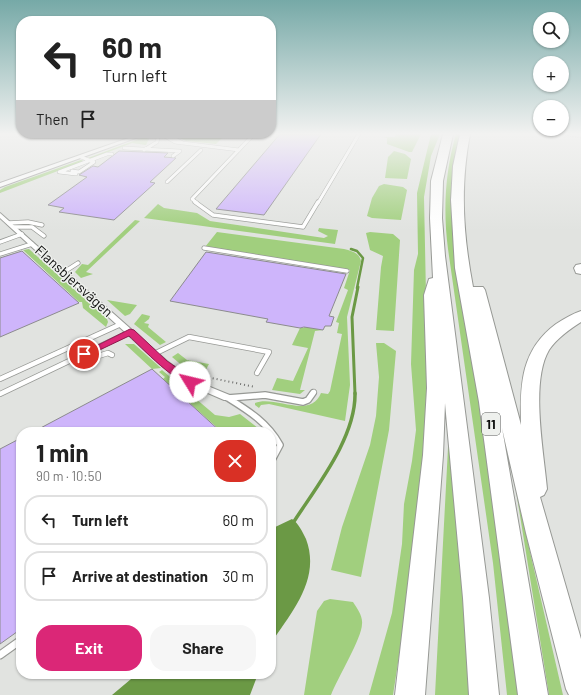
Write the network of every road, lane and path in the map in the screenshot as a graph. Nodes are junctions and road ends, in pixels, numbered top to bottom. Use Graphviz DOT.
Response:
graph roads {
  1 [pos="53,166"];
  2 [pos="73,166"];
  3 [pos="87,166"];
  4 [pos="184,166"];
  5 [pos="223,166"];
  6 [pos="339,166"];
  7 [pos="440,166"];
  8 [pos="460,166"];
  9 [pos="462,166"];
  10 [pos="66,169"];
  11 [pos="76,174"];
  12 [pos="167,182"];
  13 [pos="0,184"];
  14 [pos="0,215"];
  15 [pos="12,225"];
  16 [pos="42,225"];
  17 [pos="22,234"];
  18 [pos="44,236"];
  19 [pos="0,242"];
  20 [pos="32,244"];
  21 [pos="204,248"];
  22 [pos="0,254"];
  23 [pos="438,256"];
  24 [pos="78,263"];
  25 [pos="347,271"];
  26 [pos="64,272"];
  27 [pos="581,307"];
  28 [pos="581,316"];
  29 [pos="121,324"];
  30 [pos="130,332"];
  31 [pos="541,349"];
  32 [pos="84,354"];
  33 [pos="154,354"];
  34 [pos="112,355"];
  35 [pos="21,363"];
  36 [pos="25,368"];
  37 [pos="257,373"];
  38 [pos="193,374"];
  39 [pos="0,379"];
  40 [pos="259,388"];
  41 [pos="314,392"];
  42 [pos="0,394"];
  43 [pos="228,398"];
  44 [pos="268,427"];
  45 [pos="276,436"];
  46 [pos="276,454"];
  47 [pos="538,533"];
  48 [pos="16,644"];
  49 [pos="0,655"];
  50 [pos="581,655"];
  51 [pos="581,689"];
  52 [pos="410,695"];
  53 [pos="484,695"];
  54 [pos="533,695"];
  1 -- 13 [label="street"];
  2 -- 10 [label="lane"];
  3 -- 10 [label="lane"];
  4 -- 12 [label="lane"];
  5 -- 6 [label="lane"];
  7 -- 23 [label="highway"];
  8 -- 54 [label="highway, 11"];
  9 -- 47 [label="highway"];
  10 -- 11 [label="lane"];
  14 -- 15 [label="street, Flansbjersvägen"];
  15 -- 16 [label="lane"];
  15 -- 17 [label="street, Flansbjersvägen"];
  15 -- 18 [label="lane"];
  17 -- 19 [label="lane"];
  17 -- 20 [label="street, Flansbjersvägen"];
  20 -- 22 [label="lane"];
  20 -- 26 [label="street, Flansbjersvägen"];
  21 -- 25 [label="lane"];
  23 -- 52 [label="highway"];
  23 -- 53 [label="highway"];
  24 -- 26 [label="lane"];
  26 -- 29 [label="street, Flansbjersvägen"];
  27 -- 31 [label="highway"];
  28 -- 31 [label="highway"];
  29 -- 30 [label="street, Flansbjersvägen"];
  29 -- 36 [label="lane"];
  30 -- 32 [label="lane"];
  30 -- 33 [label="street, Flansbjersvägen"];
  31 -- 47 [label="highway"];
  32 -- 34 [label="lane"];
  32 -- 42 [label="lane"];
  33 -- 37 [label="lane"];
  33 -- 43 [label="street, Flansbjersvägen"];
  35 -- 36 [label="lane"];
  36 -- 39 [label="lane"];
  38 -- 40 [label="path"];
  41 -- 43 [label="lane"];
  43 -- 44 [label="lane"];
  45 -- 46 [label="lane"];
  47 -- 50 [label="highway"];
  47 -- 51 [label="highway"];
  48 -- 49 [label="lane"];
}
